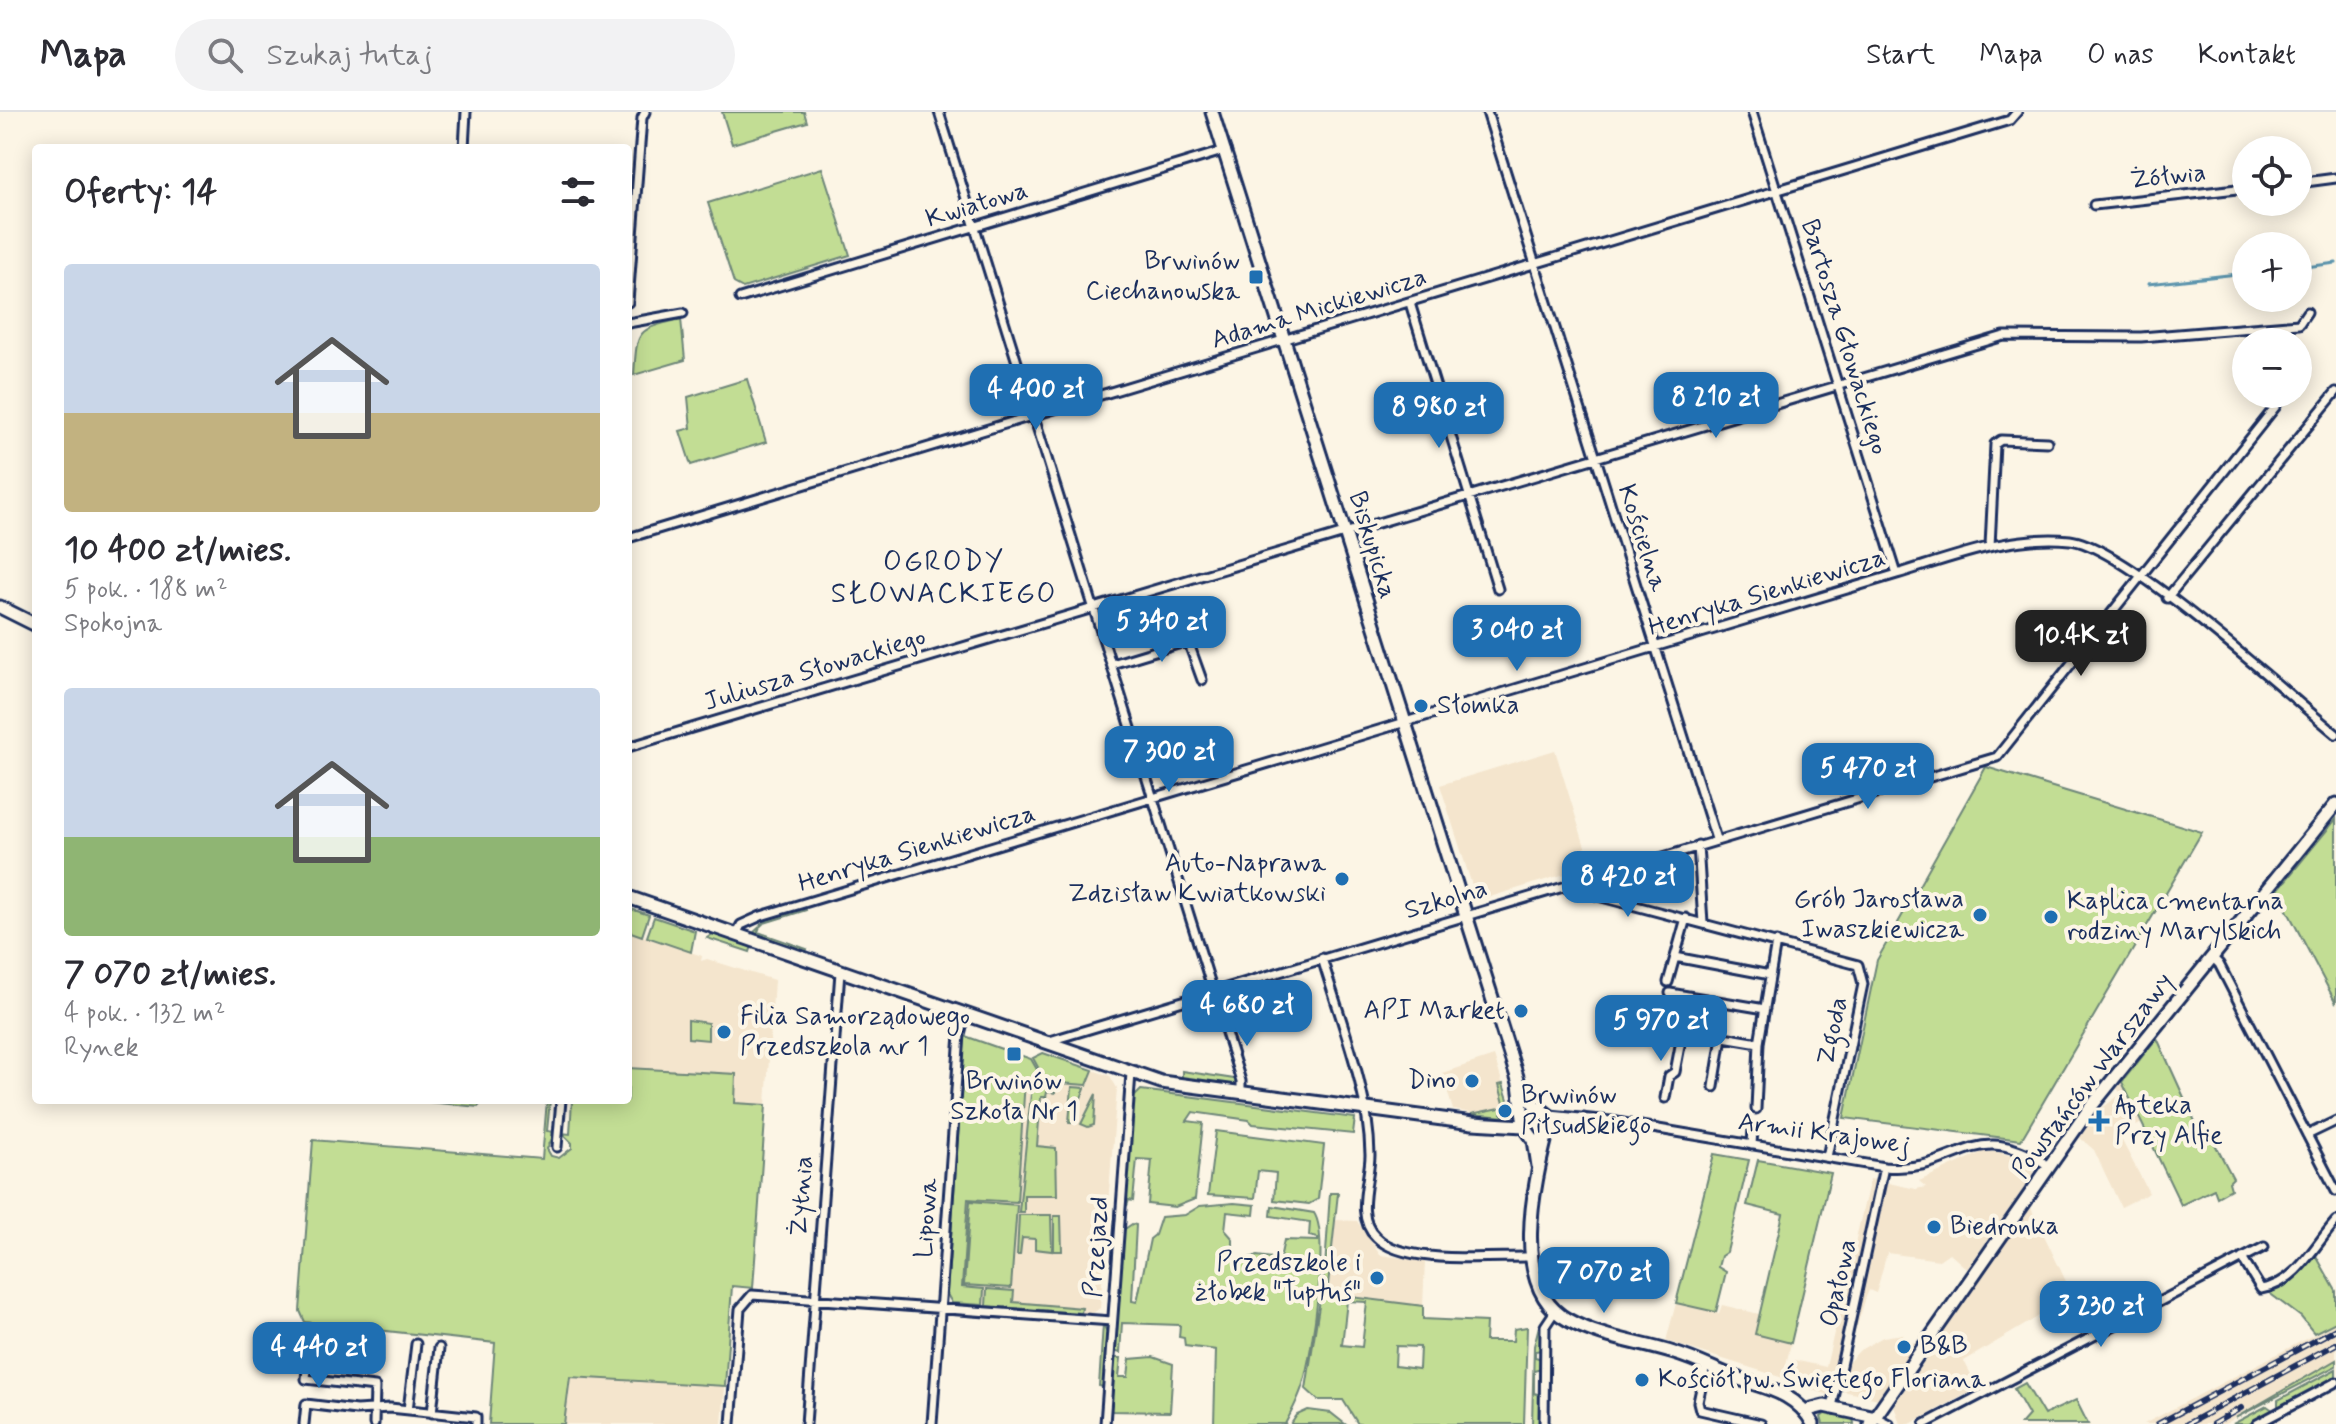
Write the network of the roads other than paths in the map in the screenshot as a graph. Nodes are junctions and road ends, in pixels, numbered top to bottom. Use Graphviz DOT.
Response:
graph roads {
  1 [pos="466,112"];
  2 [pos="645,112"];
  3 [pos="939,112"];
  4 [pos="1212,112"];
  5 [pos="1487,112"];
  6 [pos="1752,112"];
  7 [pos="2017,112"];
  8 [pos="464,144"];
  9 [pos="1226,150"];
  10 [pos="2336,178"];
  11 [pos="2312,181"];
  12 [pos="1777,190"];
  13 [pos="2232,190"];
  14 [pos="2094,205"];
  15 [pos="976,227"];
  16 [pos="632,249"];
  17 [pos="1534,265"];
  18 [pos="740,298"];
  19 [pos="1410,303"];
  20 [pos="2307,312"];
  21 [pos="683,313"];
  22 [pos="632,322"];
  23 [pos="1286,340"];
  24 [pos="1839,385"];
  25 [pos="2336,392"];
  26 [pos="2274,408"];
  27 [pos="1035,416"];
  28 [pos="2047,442"];
  29 [pos="1596,458"];
  30 [pos="1469,495"];
  31 [pos="1345,534"];
  32 [pos="632,537"];
  33 [pos="1990,546"];
  34 [pos="1897,574"];
  35 [pos="2141,576"];
  36 [pos="1498,589"];
  37 [pos="2167,598"];
  38 [pos="0,607"];
  39 [pos="1095,608"];
  40 [pos="32,623"];
  41 [pos="1655,648"];
  42 [pos="1112,664"];
  43 [pos="1202,680"];
  44 [pos="1404,724"];
  45 [pos="2336,734"];
  46 [pos="632,746"];
  47 [pos="1155,799"];
  48 [pos="2336,804"];
  49 [pos="1716,839"];
  50 [pos="1698,845"];
  51 [pos="1583,880"];
  52 [pos="632,898"];
  53 [pos="1467,915"];
  54 [pos="1686,918"];
  55 [pos="1703,923"];
  56 [pos="736,935"];
  57 [pos="1776,942"];
  58 [pos="1675,957"];
  59 [pos="2212,957"];
  60 [pos="1322,958"];
  61 [pos="840,972"];
  62 [pos="1770,975"];
  63 [pos="1668,982"];
  64 [pos="1213,990"];
  65 [pos="1670,993"];
  66 [pos="1765,1009"];
  67 [pos="965,1015"];
  68 [pos="1664,1027"];
  69 [pos="1683,1030"];
  70 [pos="1722,1037"];
  71 [pos="1045,1043"];
  72 [pos="1759,1043"];
  73 [pos="1131,1073"];
  74 [pos="1519,1083"];
  75 [pos="1714,1087"];
  76 [pos="1241,1094"];
  77 [pos="1665,1098"];
  78 [pos="561,1104"];
  79 [pos="1363,1109"];
  80 [pos="1756,1109"];
  81 [pos="1544,1111"];
  82 [pos="1584,1118"];
  83 [pos="2336,1121"];
  84 [pos="1527,1126"];
  85 [pos="1753,1128"];
  86 [pos="1549,1131"];
  87 [pos="2307,1135"];
  88 [pos="1752,1145"];
  89 [pos="557,1147"];
  90 [pos="1827,1157"];
  91 [pos="1538,1166"];
  92 [pos="2049,1166"];
  93 [pos="1884,1167"];
  94 [pos="2336,1191"];
  95 [pos="2336,1221"];
  96 [pos="2264,1247"];
  97 [pos="1532,1257"];
  98 [pos="2242,1258"];
  99 [pos="815,1298"];
  100 [pos="940,1308"];
  101 [pos="1555,1311"];
  102 [pos="1112,1321"];
  103 [pos="316,1338"];
  104 [pos="416,1344"];
  105 [pos="439,1348"];
  106 [pos="1706,1365"];
  107 [pos="2336,1382"];
  108 [pos="1832,1407"];
  109 [pos="375,1410"];
  110 [pos="408,1410"];
  111 [pos="1804,1411"];
  112 [pos="432,1413"];
  113 [pos="2278,1413"];
  114 [pos="1873,1420"];
  115 [pos="2282,1423"];
  116 [pos="304,1424"];
  117 [pos="374,1424"];
  118 [pos="476,1424"];
  119 [pos="731,1424"];
  120 [pos="806,1424"];
  121 [pos="932,1424"];
  122 [pos="1105,1424"];
  123 [pos="1544,1424"];
  124 [pos="1761,1424"];
  125 [pos="1813,1424"];
  126 [pos="1889,1424"];
  127 [pos="1925,1424"];
  128 [pos="2257,1424"];
  1 -- 8 [label="street"];
  2 -- 16 [label="street"];
  3 -- 15 [label="street"];
  4 -- 9 [label="street, Biskupicka"];
  5 -- 17 [label="street, Kościelna"];
  6 -- 12 [label="street, Bartosza Głowackiego"];
  7 -- 12 [label="street, Adama Mickiewicza"];
  9 -- 15 [label="street, Kwiatowa"];
  9 -- 23 [label="street, Biskupicka"];
  10 -- 11 [label="street"];
  12 -- 17 [label="street, Adama Mickiewicza"];
  12 -- 24 [label="street, Bartosza Głowackiego"];
  13 -- 14 [label="street, Żółwia"];
  15 -- 18 [label="street, Kwiatowa"];
  15 -- 27 [label="street"];
  17 -- 19 [label="street, Adama Mickiewicza"];
  17 -- 29 [label="street, Kościelna"];
  19 -- 23 [label="street, Adama Mickiewicza"];
  19 -- 30 [label="street"];
  20 -- 24 [label="street, Juliusza Słowackiego"];
  21 -- 22 [label="street"];
  23 -- 27 [label="street, Adama Mickiewicza"];
  23 -- 31 [label="street, Biskupicka"];
  24 -- 29 [label="street, Juliusza Słowackiego"];
  24 -- 34 [label="street, Bartosza Głowackiego"];
  25 -- 37 [label="street"];
  26 -- 35 [label="street"];
  27 -- 32 [label="street, Adama Mickiewicza"];
  27 -- 39 [label="street"];
  28 -- 33 [label="street"];
  29 -- 30 [label="street, Juliusza Słowackiego"];
  29 -- 41 [label="street, Kościelna"];
  30 -- 31 [label="street, Juliusza Słowackiego"];
  30 -- 36 [label="street"];
  31 -- 39 [label="street, Juliusza Słowackiego"];
  31 -- 44 [label="street, Biskupicka"];
  33 -- 34 [label="street, Henryka Sienkiewicza"];
  33 -- 35 [label="street, Henryka Sienkiewicza"];
  34 -- 41 [label="street, Henryka Sienkiewicza"];
  35 -- 37 [label="street, Henryka Sienkiewicza"];
  35 -- 49 [label="street, Szkolna"];
  37 -- 45 [label="street, Henryka Sienkiewicza"];
  38 -- 40 [label="street"];
  39 -- 42 [label="street"];
  39 -- 46 [label="street, Juliusza Słowackiego"];
  41 -- 44 [label="street, Henryka Sienkiewicza"];
  41 -- 49 [label="street, Kościelna"];
  42 -- 43 [label="street"];
  42 -- 47 [label="street"];
  44 -- 47 [label="street, Henryka Sienkiewicza"];
  44 -- 53 [label="street, Biskupicka"];
  47 -- 56 [label="street, Henryka Sienkiewicza"];
  47 -- 64 [label="street"];
  48 -- 59 [label="street, Powstańców Warszawy"];
  49 -- 50 [label="street, Szkolna"];
  50 -- 51 [label="street, Szkolna"];
  50 -- 55 [label="street"];
  51 -- 53 [label="street, Szkolna"];
  51 -- 54 [label="street, Zgoda"];
  52 -- 56 [label="street"];
  53 -- 60 [label="street, Szkolna"];
  53 -- 74 [label="street, Biskupicka"];
  54 -- 55 [label="street, Zgoda"];
  54 -- 58 [label="street"];
  55 -- 57 [label="street, Zgoda"];
  56 -- 61 [label="street"];
  57 -- 62 [label="street"];
  57 -- 90 [label="street, Zgoda"];
  58 -- 62 [label="street"];
  58 -- 63 [label="street"];
  59 -- 87 [label="street"];
  59 -- 92 [label="street, Powstańców Warszawy"];
  60 -- 64 [label="street, Szkolna"];
  60 -- 79 [label="street"];
  61 -- 67 [label="street"];
  61 -- 99 [label="street, Żytnia"];
  62 -- 66 [label="street"];
  64 -- 71 [label="street, Szkolna"];
  64 -- 76 [label="street"];
  65 -- 66 [label="street"];
  66 -- 72 [label="street"];
  67 -- 71 [label="street"];
  67 -- 100 [label="street, Lipowa"];
  68 -- 69 [label="street"];
  69 -- 70 [label="street"];
  69 -- 77 [label="street"];
  70 -- 72 [label="street"];
  70 -- 75 [label="street"];
  71 -- 73 [label="street"];
  72 -- 80 [label="street"];
  73 -- 76 [label="street"];
  73 -- 102 [label="street, Przejazd"];
  74 -- 81 [label="street, Biskupicka"];
  74 -- 84 [label="street, Biskupicka"];
  76 -- 79 [label="street"];
  78 -- 89 [label="street"];
  79 -- 84 [label="street"];
  79 -- 97 [label="street"];
  81 -- 82 [label="street, Armii Krajowej"];
  81 -- 84 [label="street"];
  81 -- 86 [label="street, Biskupicka"];
  82 -- 86 [label="street, Armii Krajowej"];
  82 -- 88 [label="street, Armii Krajowej"];
  83 -- 87 [label="street"];
  84 -- 86 [label="street"];
  84 -- 91 [label="street, Biskupicka"];
  85 -- 88 [label="street"];
  86 -- 91 [label="street, Biskupicka"];
  87 -- 94 [label="street"];
  88 -- 90 [label="street, Armii Krajowej"];
  90 -- 93 [label="street, Armii Krajowej"];
  91 -- 97 [label="street, Biskupicka"];
  92 -- 93 [label="street, Armii Krajowej"];
  92 -- 114 [label="street, Powstańców Warszawy"];
  93 -- 108 [label="street, Opałowa"];
  95 -- 98 [label="street"];
  96 -- 98 [label="street"];
  97 -- 101 [label="street, Biskupicka"];
  98 -- 127 [label="street"];
  99 -- 100 [label="street"];
  99 -- 119 [label="street"];
  99 -- 120 [label="street, Żytnia"];
  100 -- 102 [label="street"];
  100 -- 121 [label="street, Lipowa"];
  101 -- 106 [label="street"];
  101 -- 123 [label="street"];
  102 -- 122 [label="street, Przejazd"];
  103 -- 109 [label="street"];
  104 -- 110 [label="street"];
  105 -- 112 [label="street"];
  106 -- 111 [label="street"];
  106 -- 124 [label="street"];
  107 -- 113 [label="street"];
  108 -- 111 [label="street"];
  108 -- 114 [label="street"];
  109 -- 110 [label="street"];
  109 -- 116 [label="street"];
  109 -- 117 [label="street"];
  110 -- 112 [label="street"];
  111 -- 125 [label="street"];
  112 -- 118 [label="street"];
  113 -- 115 [label="street"];
  113 -- 128 [label="street"];
  114 -- 126 [label="street"];
}
